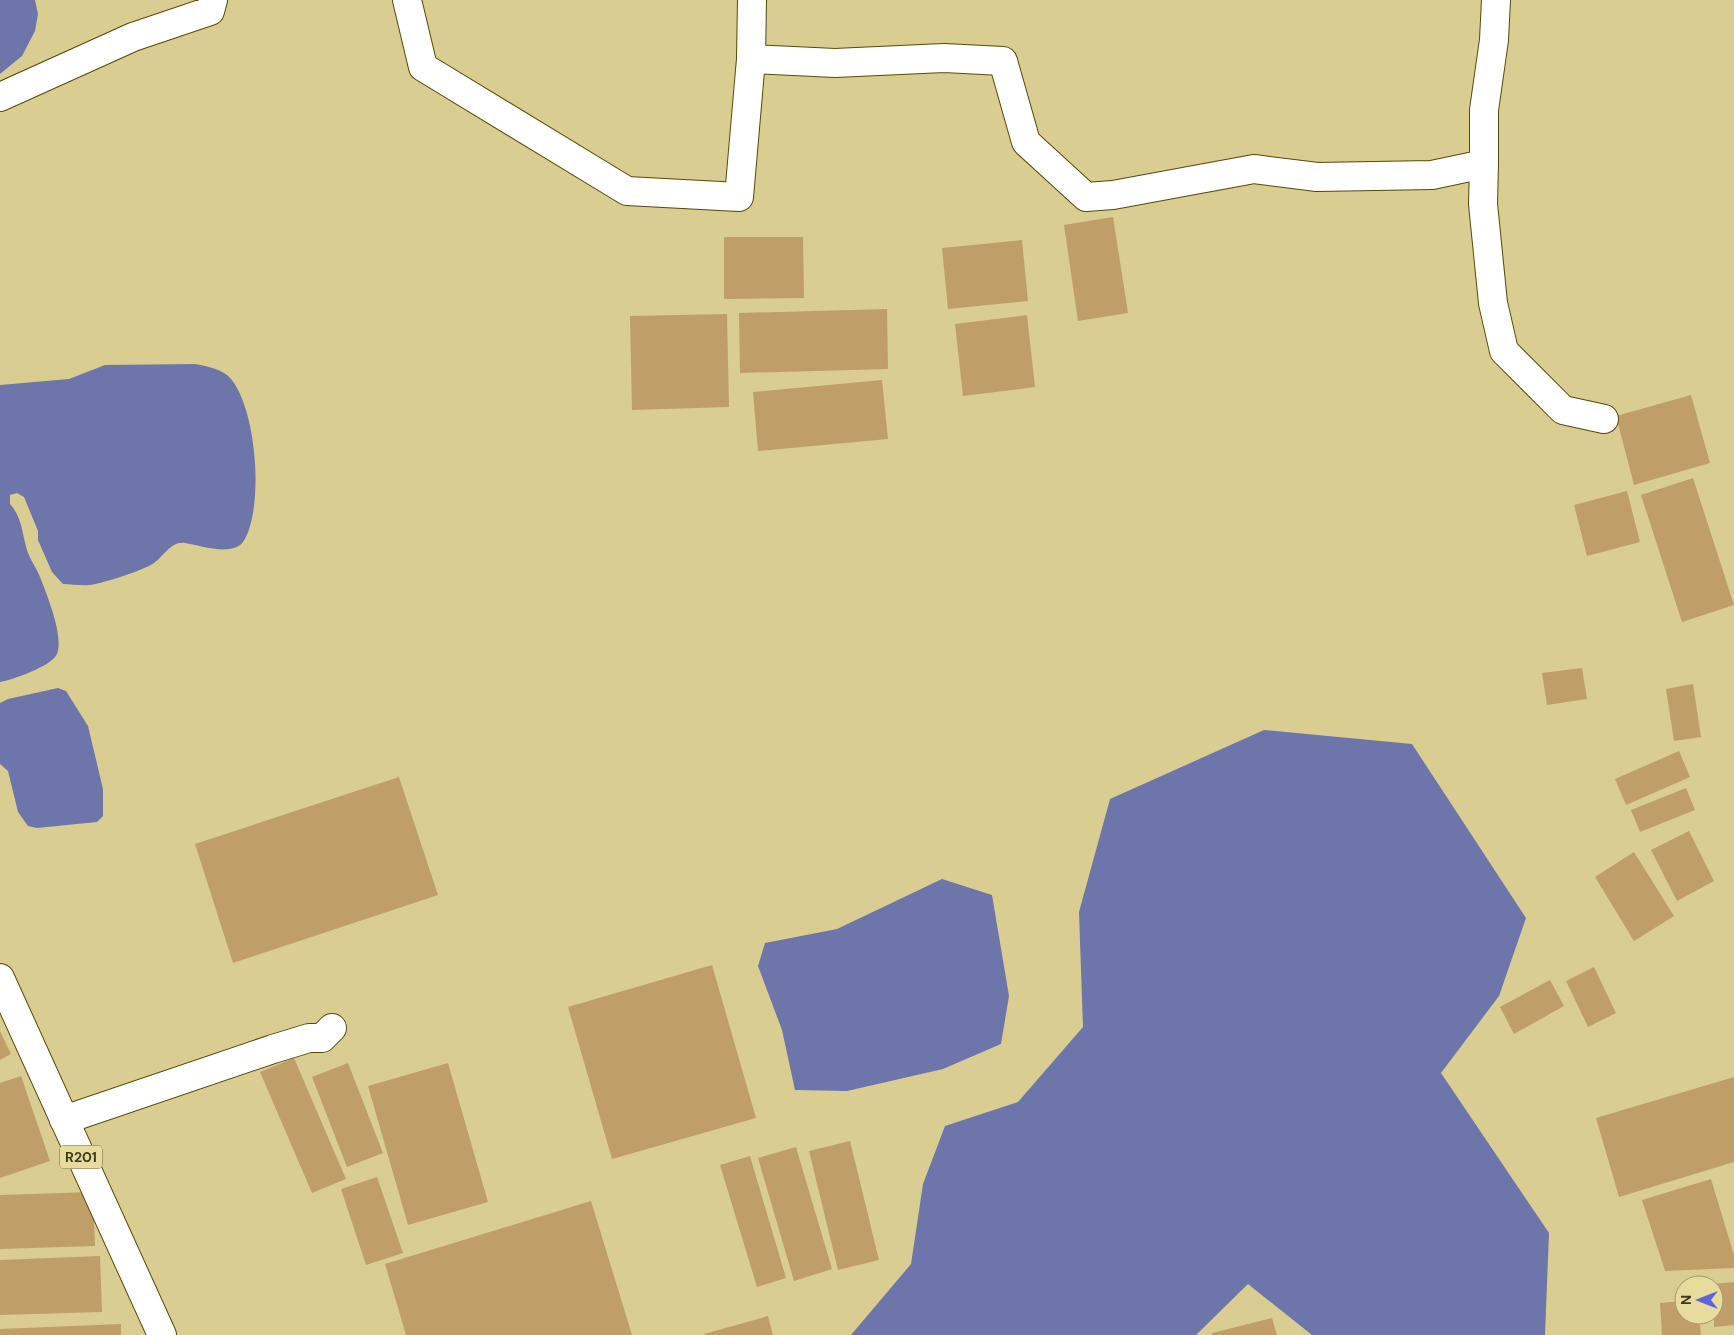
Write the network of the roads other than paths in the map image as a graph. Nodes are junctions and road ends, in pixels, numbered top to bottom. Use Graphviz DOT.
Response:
graph roads {
  1 [pos="213,0"];
  2 [pos="407,0"];
  3 [pos="752,0"];
  4 [pos="1496,0"];
  5 [pos="751,58"];
  6 [pos="0,97"];
  7 [pos="1484,164"];
  8 [pos="1604,419"];
  9 [pos="0,978"];
  10 [pos="332,1028"];
  11 [pos="64,1120"];
  12 [pos="162,1335"];
  1 -- 6 [label="street"];
  2 -- 5 [label="street"];
  3 -- 5 [label="street"];
  4 -- 7 [label="street"];
  5 -- 7 [label="street"];
  7 -- 8 [label="street"];
  9 -- 11 [label="street, R201"];
  10 -- 11 [label="street"];
  11 -- 12 [label="street, R201"];
}
